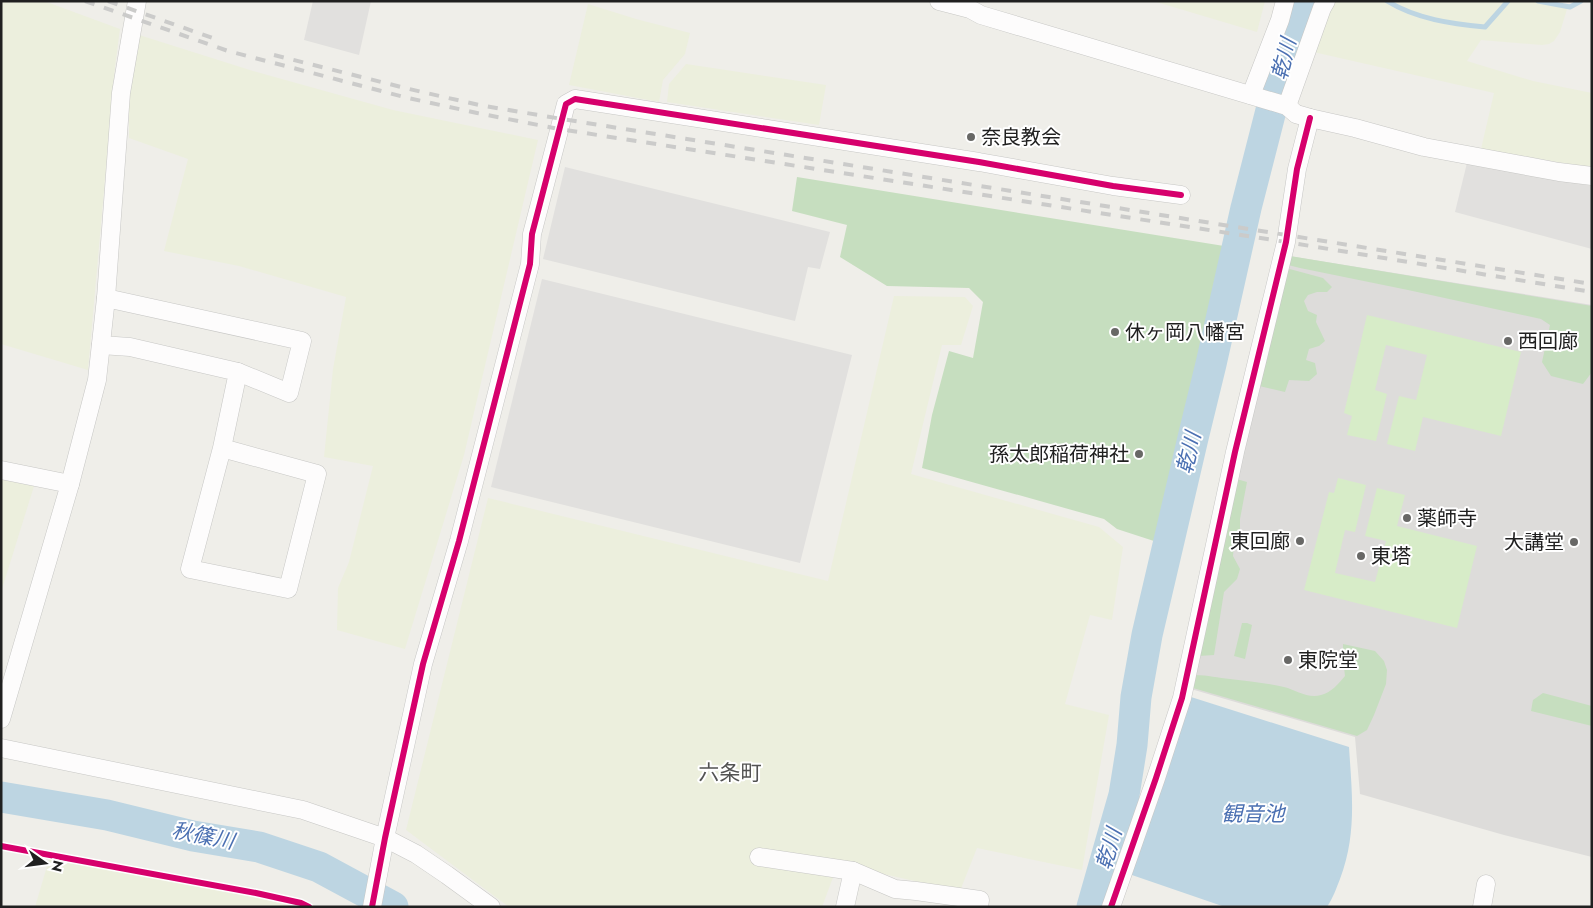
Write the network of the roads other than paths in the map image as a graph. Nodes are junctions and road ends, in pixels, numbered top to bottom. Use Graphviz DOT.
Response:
graph roads {
  1 [pos="137,1"];
  2 [pos="939,1"];
  3 [pos="1284,1"];
  4 [pos="1326,1"];
  5 [pos="971,5"];
  6 [pos="1251,95"];
  7 [pos="1287,106"];
  8 [pos="1310,118"];
  9 [pos="1592,176"];
  10 [pos="1181,195"];
  11 [pos="106,298"];
  12 [pos="101,345"];
  13 [pos="238,372"];
  14 [pos="222,448"];
  15 [pos="1,470"];
  16 [pos="70,484"];
  17 [pos="1,718"];
  18 [pos="1,748"];
  19 [pos="384,841"];
  20 [pos="759,857"];
  21 [pos="853,871"];
  22 [pos="1486,884"];
  23 [pos="914,899"];
  24 [pos="372,907"];
  25 [pos="491,907"];
  26 [pos="845,907"];
  27 [pos="979,907"];
  28 [pos="1110,907"];
  29 [pos="1482,907"];
  1 -- 11 [label="street"];
  2 -- 5 [label="street"];
  3 -- 6 [label="street"];
  4 -- 7 [label="street"];
  5 -- 6 [label="street"];
  6 -- 7 [label="street"];
  7 -- 8 [label="street"];
  8 -- 9 [label="street"];
  8 -- 28 [label="street"];
  10 -- 19 [label="street"];
  11 -- 12 [label="street"];
  11 -- 13 [label="street"];
  12 -- 13 [label="street"];
  12 -- 16 [label="street"];
  13 -- 14 [label="street"];
  14 -- 14 [label="street"];
  15 -- 16 [label="street"];
  16 -- 17 [label="street"];
  18 -- 19 [label="street"];
  19 -- 24 [label="street"];
  19 -- 25 [label="street"];
  20 -- 21 [label="street"];
  21 -- 23 [label="street"];
  21 -- 26 [label="street"];
  22 -- 29 [label="street"];
  23 -- 27 [label="street"];
}
